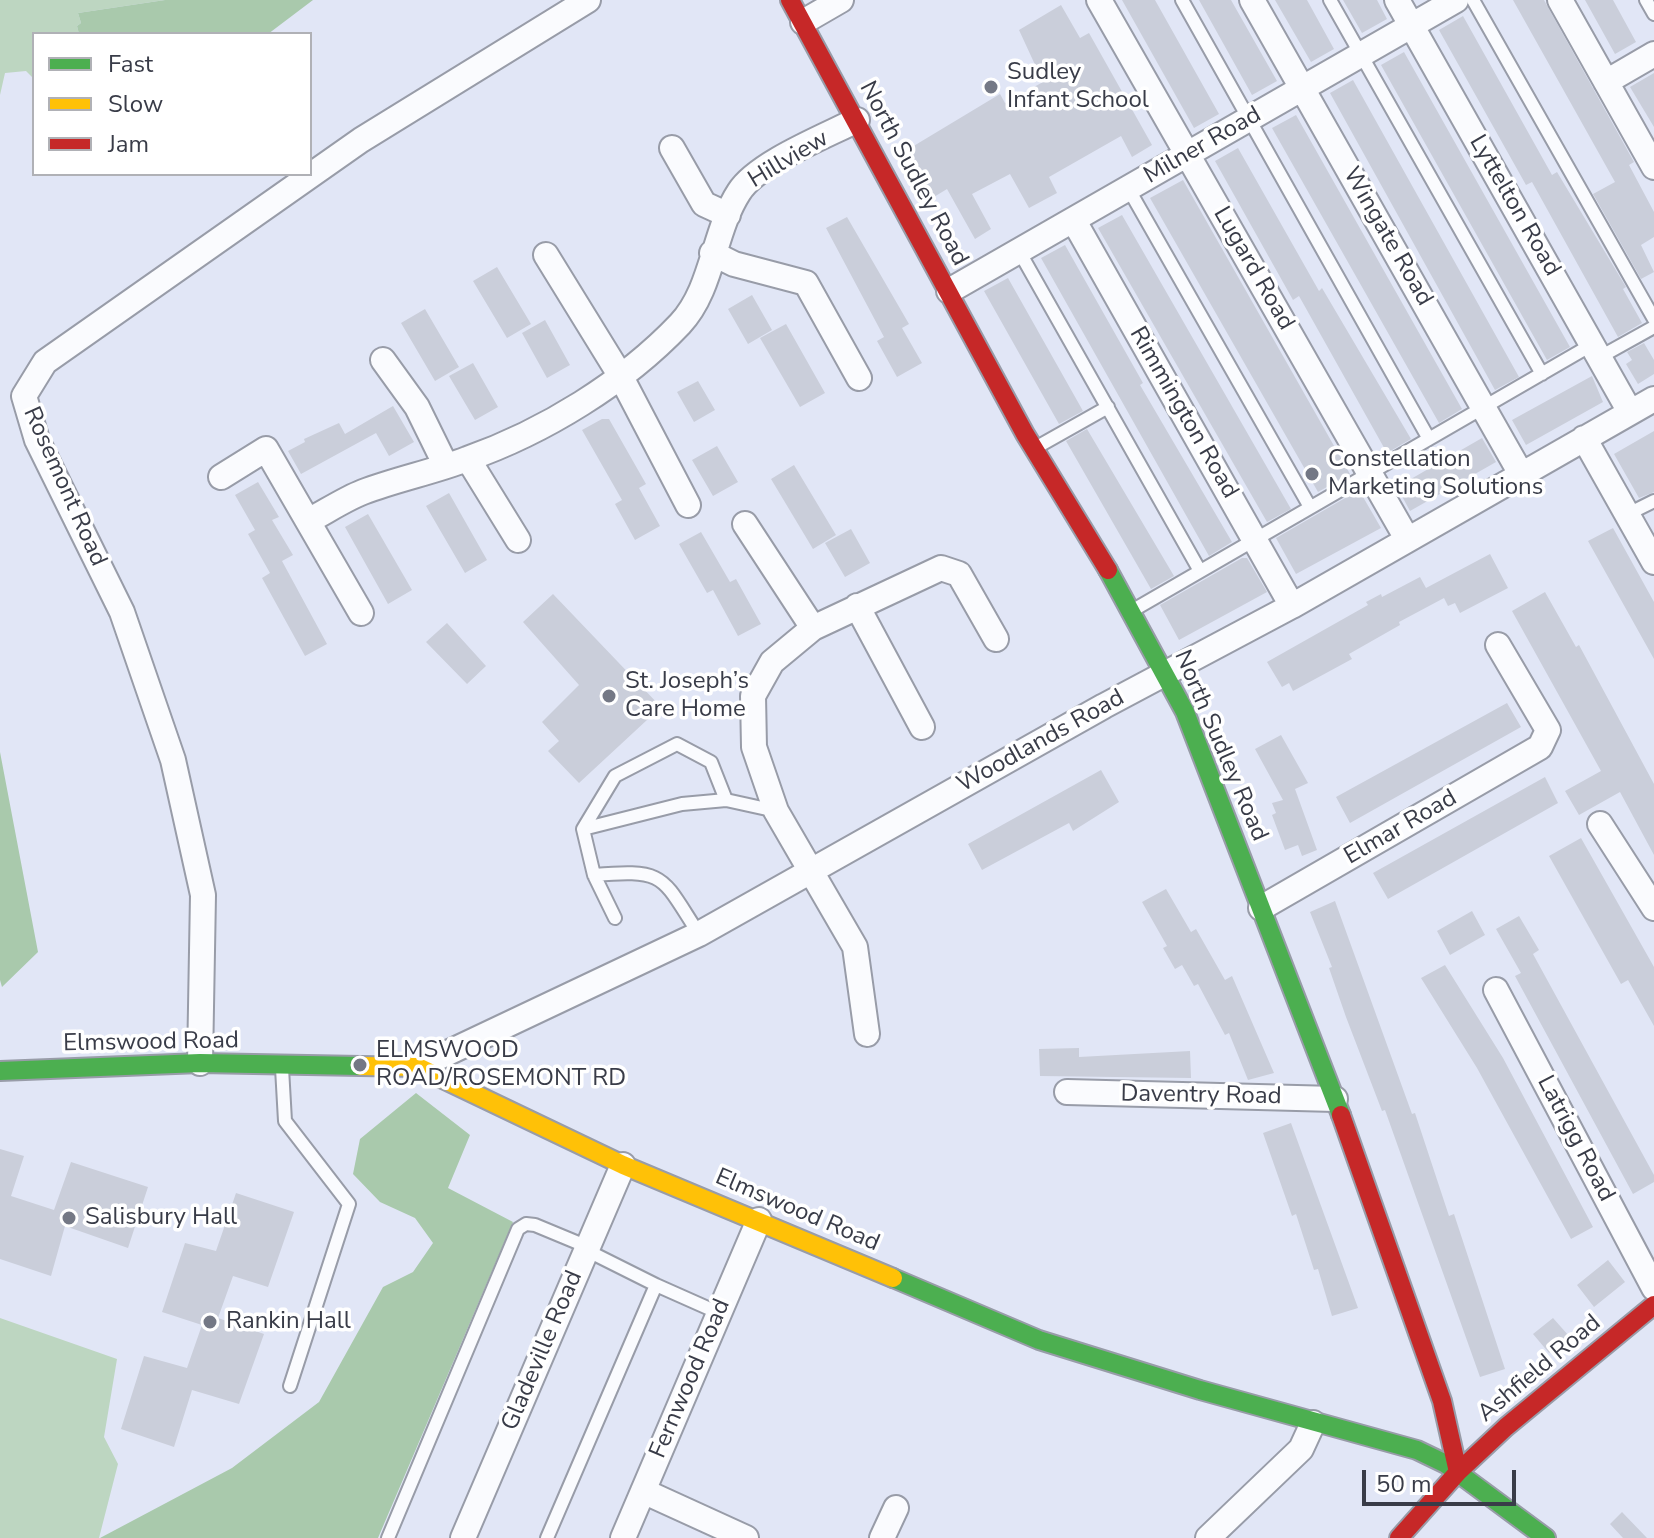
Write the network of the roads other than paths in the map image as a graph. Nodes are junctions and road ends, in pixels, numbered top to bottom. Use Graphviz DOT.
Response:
graph roads {
  1 [pos="588,0"];
  2 [pos="790,0"];
  3 [pos="841,0"];
  4 [pos="1099,0"];
  5 [pos="1182,0"];
  6 [pos="1252,0"];
  7 [pos="1330,0"];
  8 [pos="1397,0"];
  9 [pos="1456,0"];
  10 [pos="1473,0"];
  11 [pos="1560,0"];
  12 [pos="1646,0"];
  13 [pos="1654,14"];
  14 [pos="803,22"];
  15 [pos="1411,26"];
  16 [pos="1362,54"];
  17 [pos="1654,54"];
  18 [pos="1606,82"];
  19 [pos="1303,88"];
  20 [pos="1250,119"];
  21 [pos="857,120"];
  22 [pos="672,148"];
  23 [pos="1187,154"];
  24 [pos="1654,167"];
  25 [pos="312,174"];
  26 [pos="310,176"];
  27 [pos="1128,188"];
  28 [pos="728,215"];
  29 [pos="1074,221"];
  30 [pos="1019,251"];
  31 [pos="712,253"];
  32 [pos="546,255"];
  33 [pos="949,291"];
  34 [pos="1654,319"];
  35 [pos="1654,327"];
  36 [pos="1596,350"];
  37 [pos="383,360"];
  38 [pos="1542,374"];
  39 [pos="620,375"];
  40 [pos="859,378"];
  41 [pos="1654,399"];
  42 [pos="1108,407"];
  43 [pos="1484,407"];
  44 [pos="1630,412"];
  45 [pos="1584,438"];
  46 [pos="1429,439"];
  47 [pos="1033,449"];
  48 [pos="457,463"];
  49 [pos="1369,472"];
  50 [pos="1521,474"];
  51 [pos="221,477"];
  52 [pos="1654,501"];
  53 [pos="688,505"];
  54 [pos="1310,507"];
  55 [pos="1628,514"];
  56 [pos="310,520"];
  57 [pos="745,524"];
  58 [pos="1406,537"];
  59 [pos="1255,539"];
  60 [pos="518,540"];
  61 [pos="1654,562"];
  62 [pos="1200,571"];
  63 [pos="857,606"];
  64 [pos="1292,606"];
  65 [pos="1132,610"];
  66 [pos="361,613"];
  67 [pos="813,628"];
  68 [pos="996,639"];
  69 [pos="1498,645"];
  70 [pos="1165,674"];
  71 [pos="922,727"];
  72 [pos="726,800"];
  73 [pos="776,811"];
  74 [pos="1600,824"];
  75 [pos="583,829"];
  76 [pos="811,871"];
  77 [pos="594,875"];
  78 [pos="1261,908"];
  79 [pos="1654,908"];
  80 [pos="615,918"];
  81 [pos="699,934"];
  82 [pos="1496,990"];
  83 [pos="867,1034"];
  84 [pos="200,1063"];
  85 [pos="282,1065"];
  86 [pos="418,1067"];
  87 [pos="0,1071"];
  88 [pos="1067,1092"];
  89 [pos="1335,1099"];
  90 [pos="623,1165"];
  91 [pos="759,1220"];
  92 [pos="587,1249"];
  93 [pos="656,1285"];
  94 [pos="1654,1288"];
  95 [pos="1654,1305"];
  96 [pos="719,1313"];
  97 [pos="290,1386"];
  98 [pos="1313,1423"];
  99 [pos="1458,1472"];
  100 [pos="643,1491"];
  101 [pos="896,1508"];
  102 [pos="388,1538"];
  103 [pos="463,1538"];
  104 [pos="547,1538"];
  105 [pos="623,1538"];
  106 [pos="746,1538"];
  107 [pos="882,1538"];
  108 [pos="1208,1538"];
  109 [pos="1399,1538"];
  110 [pos="1546,1538"];
  1 -- 25 [label="street, Rosemont Road"];
  2 -- 14 [label="street, North Sudley Road"];
  3 -- 14 [label="street"];
  4 -- 23 [label="street, Lugard Road"];
  5 -- 20 [label="lane"];
  6 -- 19 [label="street, Wingate Road"];
  7 -- 16 [label="lane"];
  8 -- 15 [label="street, Lyttelton Road"];
  9 -- 15 [label="street, Milner Road"];
  10 -- 34 [label="lane"];
  11 -- 18 [label="street"];
  12 -- 13 [label="lane"];
  14 -- 21 [label="street, North Sudley Road"];
  15 -- 16 [label="street, Milner Road"];
  15 -- 36 [label="street, Lyttelton Road"];
  16 -- 19 [label="street, Milner Road"];
  16 -- 38 [label="lane"];
  17 -- 18 [label="street"];
  18 -- 24 [label="street"];
  19 -- 20 [label="street, Milner Road"];
  19 -- 43 [label="street, Wingate Road"];
  20 -- 23 [label="street, Milner Road"];
  20 -- 46 [label="lane"];
  21 -- 28 [label="street, Hillview"];
  21 -- 33 [label="street, North Sudley Road"];
  22 -- 28 [label="street"];
  23 -- 27 [label="street, Milner Road"];
  23 -- 49 [label="street, Lugard Road"];
  26 -- 84 [label="street, Rosemont Road"];
  27 -- 29 [label="street, Milner Road"];
  27 -- 54 [label="lane"];
  28 -- 31 [label="street, Hillview"];
  29 -- 30 [label="street, Milner Road"];
  29 -- 59 [label="street, Rimmington Road"];
  30 -- 33 [label="street, Milner Road"];
  30 -- 42 [label="lane"];
  31 -- 39 [label="street, Hillview"];
  31 -- 40 [label="street"];
  32 -- 39 [label="street"];
  33 -- 47 [label="street, North Sudley Road"];
  35 -- 36 [label="lane"];
  36 -- 38 [label="lane"];
  36 -- 44 [label="street, Lyttelton Road"];
  37 -- 48 [label="street"];
  38 -- 43 [label="lane"];
  39 -- 48 [label="street, Hillview"];
  39 -- 53 [label="street"];
  41 -- 44 [label="street, Woodlands Road"];
  42 -- 47 [label="lane"];
  42 -- 62 [label="lane"];
  43 -- 46 [label="lane"];
  43 -- 50 [label="street, Wingate Road"];
  44 -- 45 [label="street, Woodlands Road"];
  45 -- 50 [label="street, Woodlands Road"];
  45 -- 55 [label="street"];
  46 -- 49 [label="lane"];
  47 -- 65 [label="street, North Sudley Road"];
  48 -- 56 [label="street, Hillview"];
  48 -- 60 [label="street"];
  49 -- 54 [label="lane"];
  49 -- 58 [label="street, Lugard Road"];
  50 -- 58 [label="street, Woodlands Road"];
  51 -- 56 [label="street"];
  52 -- 55 [label="lane"];
  54 -- 59 [label="lane"];
  55 -- 61 [label="street"];
  56 -- 66 [label="street"];
  57 -- 67 [label="street"];
  58 -- 64 [label="street, Woodlands Road"];
  59 -- 62 [label="lane"];
  59 -- 64 [label="street, Rimmington Road"];
  62 -- 65 [label="lane"];
  63 -- 67 [label="street"];
  63 -- 68 [label="street"];
  63 -- 71 [label="street"];
  64 -- 70 [label="street, Woodlands Road"];
  65 -- 70 [label="street, North Sudley Road"];
  67 -- 73 [label="street"];
  69 -- 78 [label="street, Elmar Road"];
  70 -- 76 [label="street, Woodlands Road"];
  70 -- 78 [label="street, North Sudley Road"];
  72 -- 73 [label="lane"];
  72 -- 75 [label="lane"];
  72 -- 75 [label="lane"];
  73 -- 76 [label="street"];
  74 -- 79 [label="street"];
  75 -- 77 [label="lane"];
  76 -- 81 [label="street, Woodlands Road"];
  76 -- 83 [label="street"];
  77 -- 80 [label="lane"];
  77 -- 81 [label="lane"];
  78 -- 89 [label="street, North Sudley Road"];
  81 -- 86 [label="street, Woodlands Road"];
  82 -- 94 [label="street, Latrigg Road"];
  84 -- 85 [label="street, Elmswood Road"];
  84 -- 87 [label="street, Elmswood Road"];
  85 -- 86 [label="street, Elmswood Road"];
  85 -- 97 [label="lane"];
  86 -- 90 [label="street, Elmswood Road"];
  88 -- 89 [label="street, Daventry Road"];
  89 -- 99 [label="street, North Sudley Road"];
  90 -- 91 [label="street, Elmswood Road"];
  90 -- 92 [label="street, Gladeville Road"];
  91 -- 96 [label="street, Fernwood Road"];
  91 -- 98 [label="street, Elmswood Road"];
  92 -- 93 [label="lane"];
  92 -- 102 [label="lane"];
  92 -- 103 [label="street, Gladeville Road"];
  93 -- 96 [label="lane"];
  93 -- 104 [label="lane"];
  95 -- 99 [label="street, Ashfield Road"];
  96 -- 100 [label="street, Fernwood Road"];
  98 -- 99 [label="street, Elmswood Road"];
  98 -- 108 [label="street"];
  99 -- 109 [label="street, Ashfield Road"];
  99 -- 110 [label="street, Elmswood Road"];
  100 -- 105 [label="street, Fernwood Road"];
  100 -- 106 [label="street"];
  101 -- 107 [label="street"];
}
